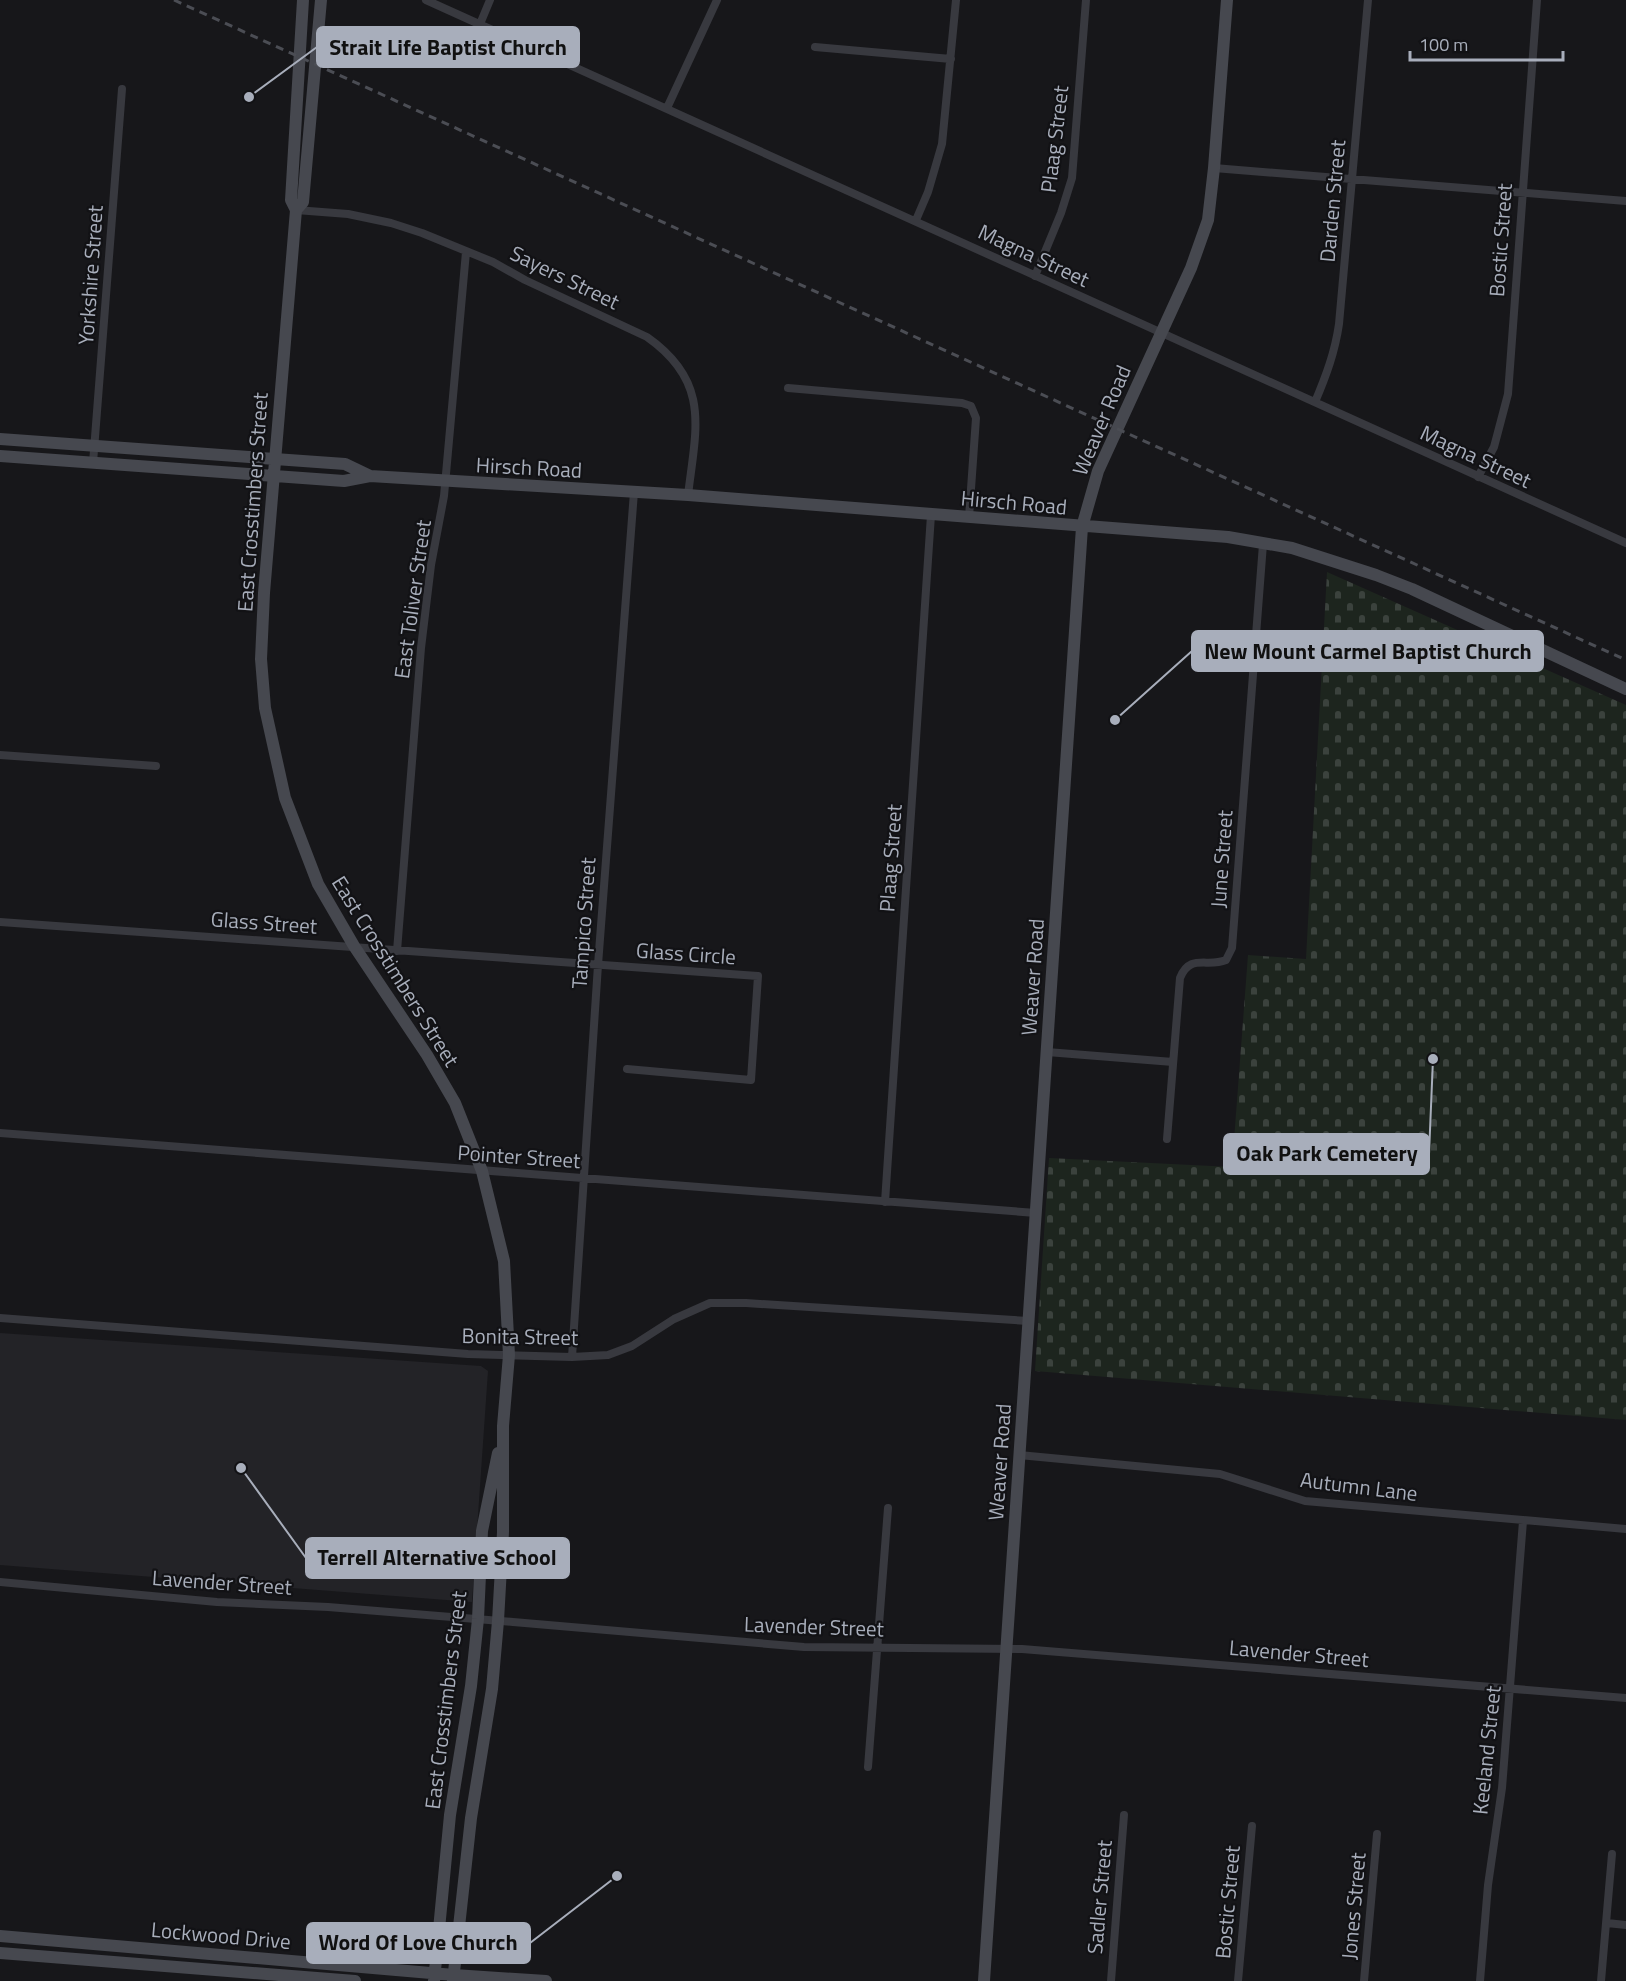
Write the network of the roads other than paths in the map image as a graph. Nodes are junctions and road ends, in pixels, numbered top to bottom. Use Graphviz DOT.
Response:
graph roads {
  1 [pos="303,0"];
  2 [pos="321,0"];
  3 [pos="426,0"];
  4 [pos="490,0"];
  5 [pos="717,0"];
  6 [pos="956,0"];
  7 [pos="1086,0"];
  8 [pos="1227,0"];
  9 [pos="1368,0"];
  10 [pos="1537,0"];
  11 [pos="480,24"];
  12 [pos="815,47"];
  13 [pos="951,59"];
  14 [pos="122,89"];
  15 [pos="667,108"];
  16 [pos="1214,168"];
  17 [pos="1351,178"];
  18 [pos="1522,192"];
  19 [pos="1626,201"];
  20 [pos="296,210"];
  21 [pos="916,220"];
  22 [pos="466,252"];
  23 [pos="1035,276"];
  24 [pos="1161,333"];
  25 [pos="788,388"];
  26 [pos="1316,402"];
  27 [pos="0,439"];
  28 [pos="95,446"];
  29 [pos="0,456"];
  30 [pos="275,460"];
  31 [pos="93,463"];
  32 [pos="273,476"];
  33 [pos="370,476"];
  34 [pos="1478,477"];
  35 [pos="446,482"];
  36 [pos="634,492"];
  37 [pos="688,495"];
  38 [pos="931,515"];
  39 [pos="969,517"];
  40 [pos="1082,527"];
  41 [pos="1626,543"];
  42 [pos="1263,544"];
  43 [pos="1626,689"];
  44 [pos="0,754"];
  45 [pos="156,766"];
  46 [pos="0,922"];
  47 [pos="354,946"];
  48 [pos="398,951"];
  49 [pos="598,965"];
  50 [pos="1047,1052"];
  51 [pos="1173,1062"];
  52 [pos="627,1069"];
  53 [pos="0,1133"];
  54 [pos="1167,1139"];
  55 [pos="482,1171"];
  56 [pos="584,1179"];
  57 [pos="885,1202"];
  58 [pos="1036,1213"];
  59 [pos="0,1318"];
  60 [pos="1028,1321"];
  61 [pos="509,1355"];
  62 [pos="572,1357"];
  63 [pos="503,1426"];
  64 [pos="1019,1455"];
  65 [pos="888,1508"];
  66 [pos="1523,1521"];
  67 [pos="1626,1529"];
  68 [pos="0,1582"];
  69 [pos="478,1619"];
  70 [pos="498,1621"];
  71 [pos="878,1648"];
  72 [pos="1006,1648"];
  73 [pos="1510,1689"];
  74 [pos="1626,1698"];
  75 [pos="868,1767"];
  76 [pos="454,1796"];
  77 [pos="474,1802"];
  78 [pos="1124,1815"];
  79 [pos="1252,1826"];
  80 [pos="1377,1834"];
  81 [pos="1612,1854"];
  82 [pos="1607,1923"];
  83 [pos="1626,1925"];
  84 [pos="0,1936"];
  85 [pos="14,1937"];
  86 [pos="6,1953"];
  87 [pos="243,1956"];
  88 [pos="242,1973"];
  89 [pos="434,1977"];
  90 [pos="454,1978"];
  91 [pos="355,1981"];
  92 [pos="546,1981"];
  93 [pos="984,1981"];
  94 [pos="1111,1981"];
  95 [pos="1238,1981"];
  96 [pos="1364,1981"];
  97 [pos="1480,1981"];
  98 [pos="1601,1981"];
  1 -- 20 [label="main road, East Crosstimbers Street"];
  2 -- 20 [label="main road, East Crosstimbers Street"];
  3 -- 11 [label="street, Magna Street"];
  4 -- 11 [label="street"];
  5 -- 15 [label="street"];
  6 -- 13 [label="street"];
  7 -- 23 [label="street, Plaag Street"];
  8 -- 16 [label="main road, Weaver Road"];
  9 -- 17 [label="street, Darden Street"];
  10 -- 18 [label="street, Bostic Street"];
  11 -- 15 [label="street, Magna Street"];
  12 -- 13 [label="street"];
  13 -- 21 [label="street"];
  14 -- 28 [label="street, Yorkshire Street"];
  15 -- 21 [label="street, Magna Street"];
  16 -- 17 [label="street"];
  16 -- 24 [label="main road, Weaver Road"];
  17 -- 18 [label="street"];
  17 -- 26 [label="street, Darden Street"];
  18 -- 19 [label="street"];
  18 -- 34 [label="street, Bostic Street"];
  20 -- 22 [label="street, Sayers Street"];
  20 -- 30 [label="main road, East Crosstimbers Street"];
  21 -- 23 [label="street, Magna Street"];
  22 -- 35 [label="street, East Toliver Street"];
  22 -- 37 [label="street, Sayers Street"];
  23 -- 24 [label="street, Magna Street"];
  24 -- 26 [label="street, Magna Street"];
  24 -- 40 [label="main road, Weaver Road"];
  25 -- 39 [label="street"];
  26 -- 34 [label="street, Magna Street"];
  27 -- 28 [label="main road, Hirsch Road"];
  28 -- 30 [label="main road, Hirsch Road"];
  28 -- 31 [label="street, Yorkshire Street"];
  29 -- 31 [label="main road, Hirsch Road"];
  30 -- 32 [label="main road, East Crosstimbers Street"];
  30 -- 33 [label="main road, Hirsch Road"];
  31 -- 32 [label="main road, Hirsch Road"];
  32 -- 33 [label="main road, Hirsch Road"];
  32 -- 47 [label="main road, East Crosstimbers Street"];
  33 -- 35 [label="main road, Hirsch Road"];
  34 -- 41 [label="street, Magna Street"];
  35 -- 36 [label="main road, Hirsch Road"];
  35 -- 48 [label="street, East Toliver Street"];
  36 -- 37 [label="main road, Hirsch Road"];
  36 -- 49 [label="street, Tampico Street"];
  37 -- 38 [label="main road, Hirsch Road"];
  38 -- 39 [label="main road, Hirsch Road"];
  38 -- 57 [label="street, Plaag Street"];
  39 -- 40 [label="main road, Hirsch Road"];
  40 -- 42 [label="main road, Hirsch Road"];
  40 -- 50 [label="main road, Weaver Road"];
  42 -- 43 [label="main road, Hirsch Road"];
  42 -- 51 [label="street, June Street"];
  44 -- 45 [label="street"];
  46 -- 47 [label="street, Glass Street"];
  47 -- 48 [label="street, Glass Street"];
  47 -- 55 [label="main road, East Crosstimbers Street"];
  48 -- 49 [label="street, Glass Street"];
  49 -- 52 [label="street, Glass Circle"];
  49 -- 56 [label="street, Tampico Street"];
  50 -- 51 [label="street"];
  50 -- 58 [label="main road, Weaver Road"];
  51 -- 54 [label="street, June Street"];
  53 -- 55 [label="street, Pointer Street"];
  55 -- 56 [label="street, Pointer Street"];
  55 -- 61 [label="main road, East Crosstimbers Street"];
  56 -- 57 [label="street, Pointer Street"];
  56 -- 62 [label="street, Tampico Street"];
  57 -- 58 [label="street, Pointer Street"];
  58 -- 60 [label="main road, Weaver Road"];
  59 -- 61 [label="street, Bonita Street"];
  60 -- 62 [label="street, Bonita Street"];
  60 -- 64 [label="main road, Weaver Road"];
  61 -- 62 [label="street, Bonita Street"];
  61 -- 63 [label="main road, East Crosstimbers Street"];
  63 -- 69 [label="main road, East Crosstimbers Street"];
  63 -- 70 [label="main road, East Crosstimbers Street"];
  64 -- 66 [label="street, Autumn Lane"];
  64 -- 72 [label="main road, Weaver Road"];
  65 -- 71 [label="street"];
  66 -- 67 [label="street, Autumn Lane"];
  66 -- 73 [label="street, Keeland Street"];
  68 -- 69 [label="street, Lavender Street"];
  69 -- 70 [label="street, Lavender Street"];
  69 -- 76 [label="main road, East Crosstimbers Street"];
  70 -- 71 [label="street, Lavender Street"];
  70 -- 77 [label="main road, East Crosstimbers Street"];
  71 -- 72 [label="street, Lavender Street"];
  71 -- 75 [label="street"];
  72 -- 73 [label="street, Lavender Street"];
  72 -- 93 [label="main road, Weaver Road"];
  73 -- 74 [label="street, Lavender Street"];
  73 -- 97 [label="street, Keeland Street"];
  76 -- 77 [label="main road"];
  76 -- 89 [label="main road, East Crosstimbers Street"];
  77 -- 90 [label="main road, East Crosstimbers Street"];
  78 -- 94 [label="street, Sadler Street"];
  79 -- 95 [label="street, Bostic Street"];
  80 -- 96 [label="street, Jones Street"];
  81 -- 82 [label="street"];
  82 -- 83 [label="street"];
  82 -- 98 [label="street"];
  84 -- 85 [label="main road, Lockwood Drive"];
  85 -- 86 [label="main road"];
  85 -- 87 [label="main road, Lockwood Drive"];
  86 -- 88 [label="main road, Lockwood Drive"];
  87 -- 88 [label="main road"];
  87 -- 89 [label="main road, Lockwood Drive"];
  88 -- 91 [label="main road, Lockwood Drive"];
  89 -- 90 [label="main road, Lockwood Drive"];
  90 -- 92 [label="main road, Lockwood Drive"];
}
